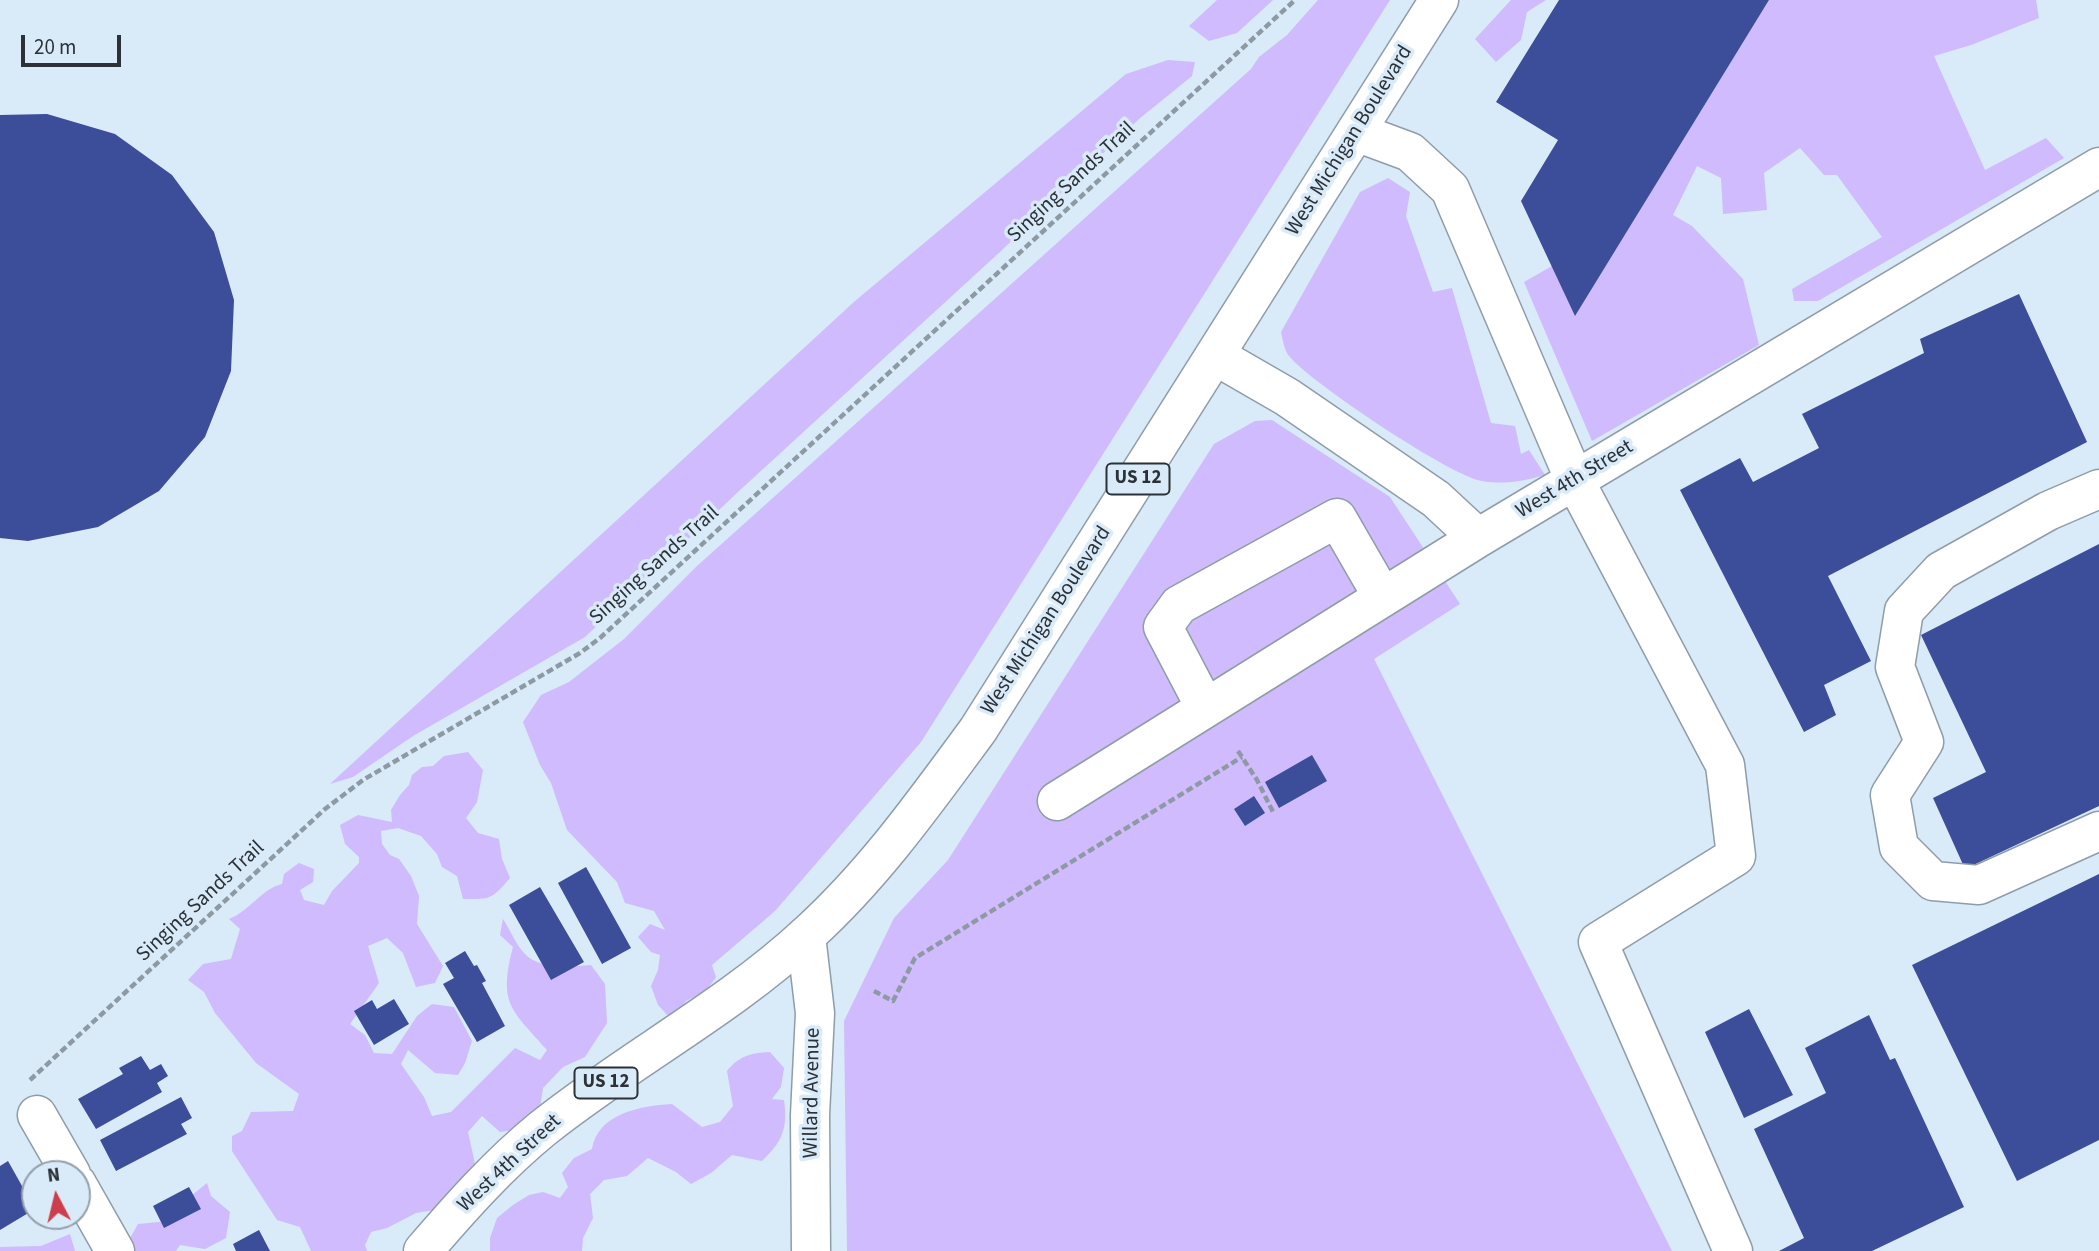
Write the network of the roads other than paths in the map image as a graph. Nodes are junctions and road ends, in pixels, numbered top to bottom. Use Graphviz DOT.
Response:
graph roads {
  1 [pos="1439,0"];
  2 [pos="1356,132"];
  3 [pos="2099,167"];
  4 [pos="1216,356"];
  5 [pos="1576,481"];
  6 [pos="2099,489"];
  7 [pos="1478,538"];
  8 [pos="1392,590"];
  9 [pos="1205,708"];
  10 [pos="1057,801"];
  11 [pos="2099,831"];
  12 [pos="806,936"];
  13 [pos="32,1099"];
  14 [pos="64,1160"];
  15 [pos="91,1209"];
  16 [pos="115,1251"];
  17 [pos="423,1251"];
  18 [pos="811,1251"];
  19 [pos="1733,1251"];
  1 -- 2 [label="main road, West Michigan Boulevard / US 12"];
  2 -- 4 [label="main road, West Michigan Boulevard / US 12"];
  2 -- 5 [label="main road"];
  3 -- 5 [label="main road, West 4th Street"];
  4 -- 7 [label="main road"];
  4 -- 12 [label="main road, West Michigan Boulevard / US 12"];
  5 -- 7 [label="main road, West 4th Street"];
  5 -- 19 [label="main road"];
  6 -- 11 [label="main road"];
  7 -- 8 [label="main road, West 4th Street"];
  8 -- 9 [label="main road, West 4th Street"];
  8 -- 9 [label="main road"];
  9 -- 10 [label="main road, West 4th Street"];
  12 -- 17 [label="main road, West 4th Street / US 12"];
  12 -- 18 [label="main road, Willard Avenue"];
  13 -- 14 [label="main road"];
  15 -- 16 [label="main road"];
}
